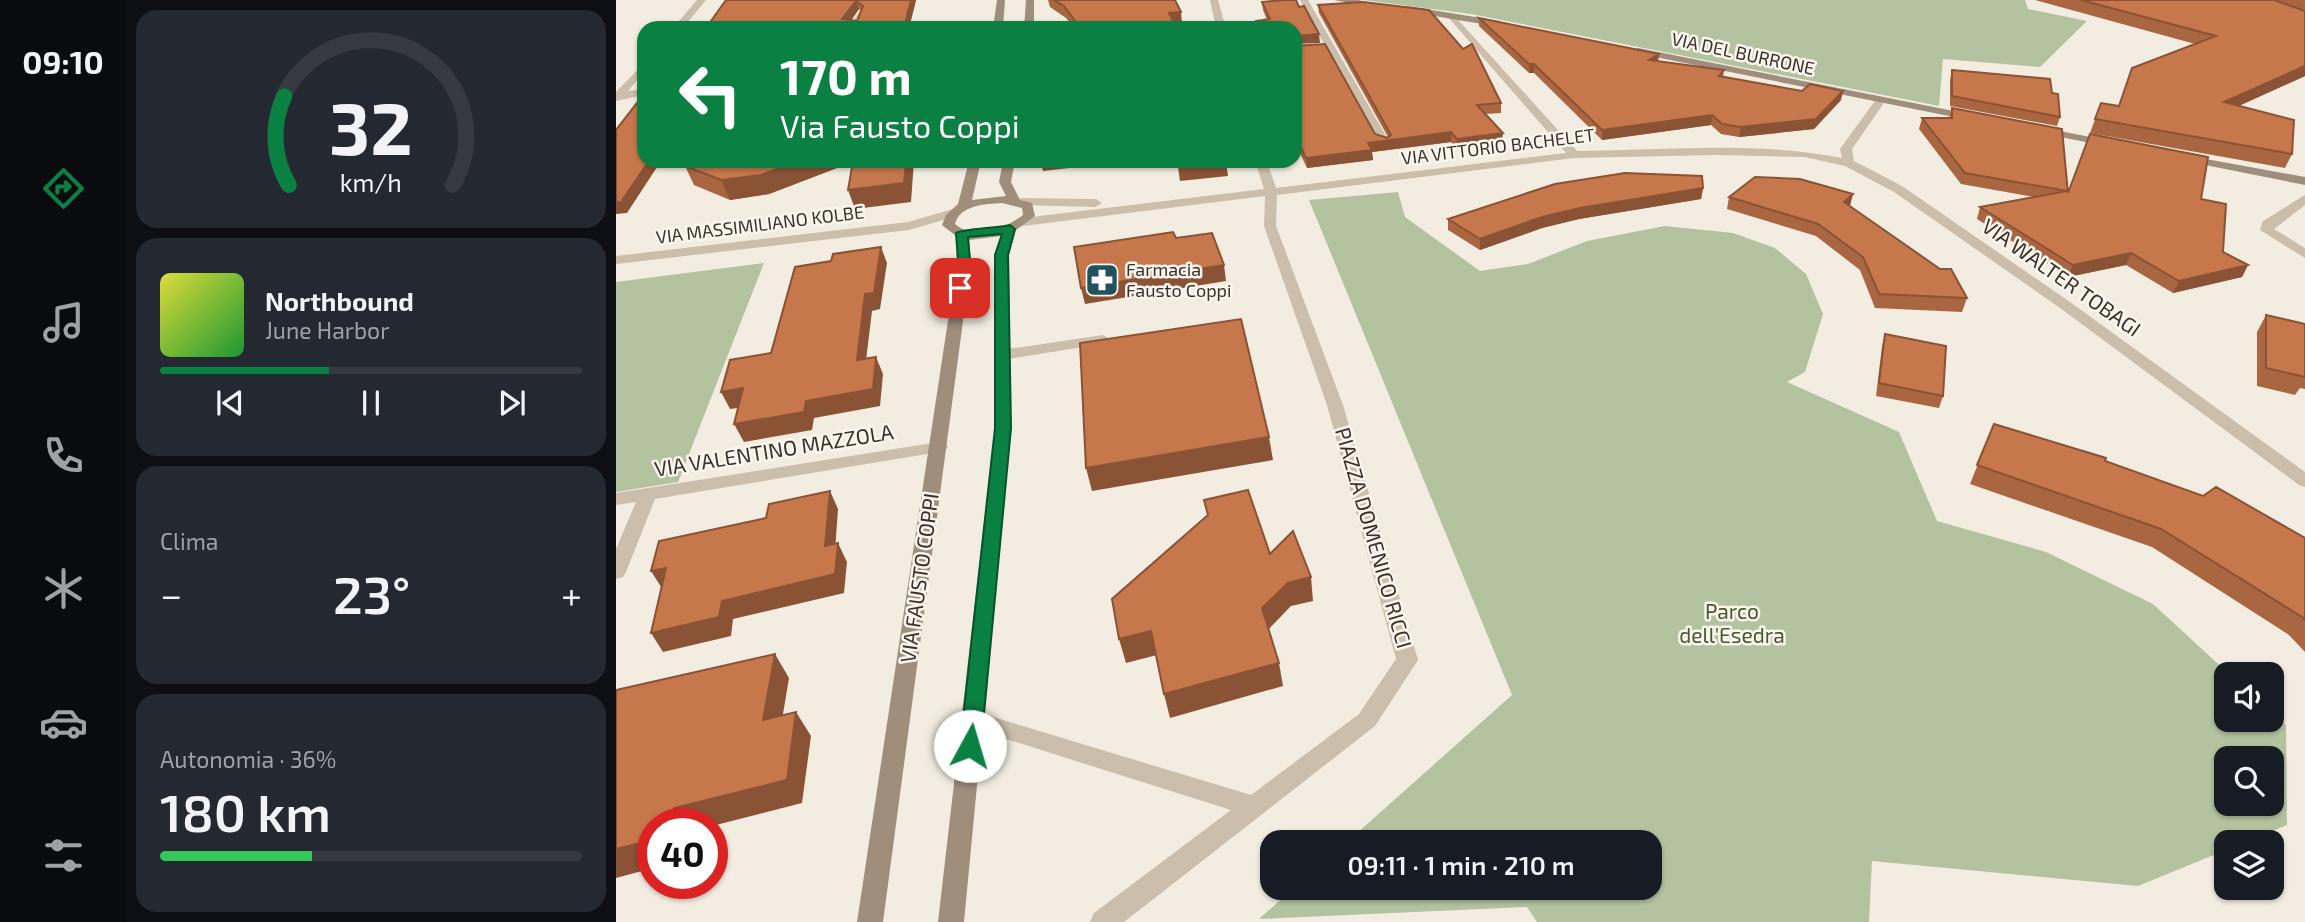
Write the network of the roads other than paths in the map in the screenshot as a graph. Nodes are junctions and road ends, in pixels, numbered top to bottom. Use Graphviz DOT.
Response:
graph roads {
  1 [pos="702,0"];
  2 [pos="1001,0"];
  3 [pos="1030,0"];
  4 [pos="1214,0"];
  5 [pos="1304,0"];
  6 [pos="1338,0"];
  7 [pos="1388,6"];
  8 [pos="1401,8"];
  9 [pos="859,15"];
  10 [pos="1451,15"];
  11 [pos="684,21"];
  12 [pos="856,21"];
  13 [pos="999,21"];
  14 [pos="1029,21"];
  15 [pos="1218,21"];
  16 [pos="1517,27"];
  17 [pos="1330,47"];
  18 [pos="1318,48"];
  19 [pos="1623,48"];
  20 [pos="637,74"];
  21 [pos="637,93"];
  22 [pos="617,96"];
  23 [pos="1881,100"];
  24 [pos="1990,121"];
  25 [pos="2031,129"];
  26 [pos="1384,143"];
  27 [pos="2127,147"];
  28 [pos="1574,155"];
  29 [pos="2168,155"];
  30 [pos="1849,163"];
  31 [pos="973,168"];
  32 [pos="1008,168"];
  33 [pos="1263,168"];
  34 [pos="2305,181"];
  35 [pos="1271,192"];
  36 [pos="2305,199"];
  37 [pos="1017,201"];
  38 [pos="1152,204"];
  39 [pos="959,210"];
  40 [pos="909,226"];
  41 [pos="1016,226"];
  42 [pos="957,231"];
  43 [pos="2305,254"];
  44 [pos="616,260"];
  45 [pos="1118,338"];
  46 [pos="1002,355"];
  47 [pos="939,447"];
  48 [pos="2305,481"];
  49 [pos="648,494"];
  50 [pos="616,499"];
  51 [pos="616,572"];
  52 [pos="973,720"];
  53 [pos="1254,806"];
  54 [pos="870,922"];
  55 [pos="951,922"];
  56 [pos="1103,922"];
  1 -- 11 [label="street"];
  2 -- 13 [label="street"];
  3 -- 14 [label="street"];
  4 -- 15 [label="street"];
  5 -- 17 [label="street"];
  6 -- 7 [label="street"];
  8 -- 10 [label="street"];
  9 -- 12 [label="street"];
  10 -- 16 [label="street"];
  10 -- 28 [label="street"];
  17 -- 18 [label="street"];
  17 -- 26 [label="street"];
  19 -- 23 [label="street, VIA DEL BURRONE"];
  20 -- 22 [label="street"];
  21 -- 22 [label="street"];
  23 -- 24 [label="street, VIA DEL BURRONE"];
  23 -- 30 [label="street"];
  25 -- 27 [label="street"];
  28 -- 30 [label="street, VIA VITTORIO BACHELET"];
  28 -- 35 [label="street, VIA VITTORIO BACHELET"];
  29 -- 34 [label="street"];
  30 -- 48 [label="street, VIA WALTER TOBAGI"];
  31 -- 39 [label="street, VIA FAUSTO COPPI"];
  32 -- 37 [label="street"];
  33 -- 35 [label="street, PIAZZA DOMENICO RICCI"];
  35 -- 38 [label="street, VIA VITTORIO BACHELET"];
  35 -- 53 [label="street, PIAZZA DOMENICO RICCI"];
  36 -- 43 [label="street"];
  37 -- 38 [label="street, VIA VITTORIO BACHELET"];
  37 -- 39 [label="street"];
  37 -- 41 [label="street"];
  38 -- 41 [label="street, VIA VITTORIO BACHELET"];
  39 -- 40 [label="street, VIA MASSIMILIANO KOLBE"];
  39 -- 42 [label="street, VIA FAUSTO COPPI"];
  40 -- 42 [label="street, VIA MASSIMILIANO KOLBE"];
  40 -- 44 [label="street, VIA MASSIMILIANO KOLBE"];
  41 -- 42 [label="street"];
  41 -- 46 [label="street"];
  42 -- 47 [label="street, VIA FAUSTO COPPI"];
  45 -- 46 [label="street"];
  46 -- 52 [label="street"];
  47 -- 49 [label="street, VIA VALENTINO MAZZOLA"];
  47 -- 54 [label="street, VIA FAUSTO COPPI"];
  49 -- 50 [label="street, VIA VALENTINO MAZZOLA"];
  49 -- 51 [label="street"];
  52 -- 53 [label="street"];
  52 -- 55 [label="street"];
  53 -- 56 [label="street, PIAZZA DOMENICO RICCI"];
}
